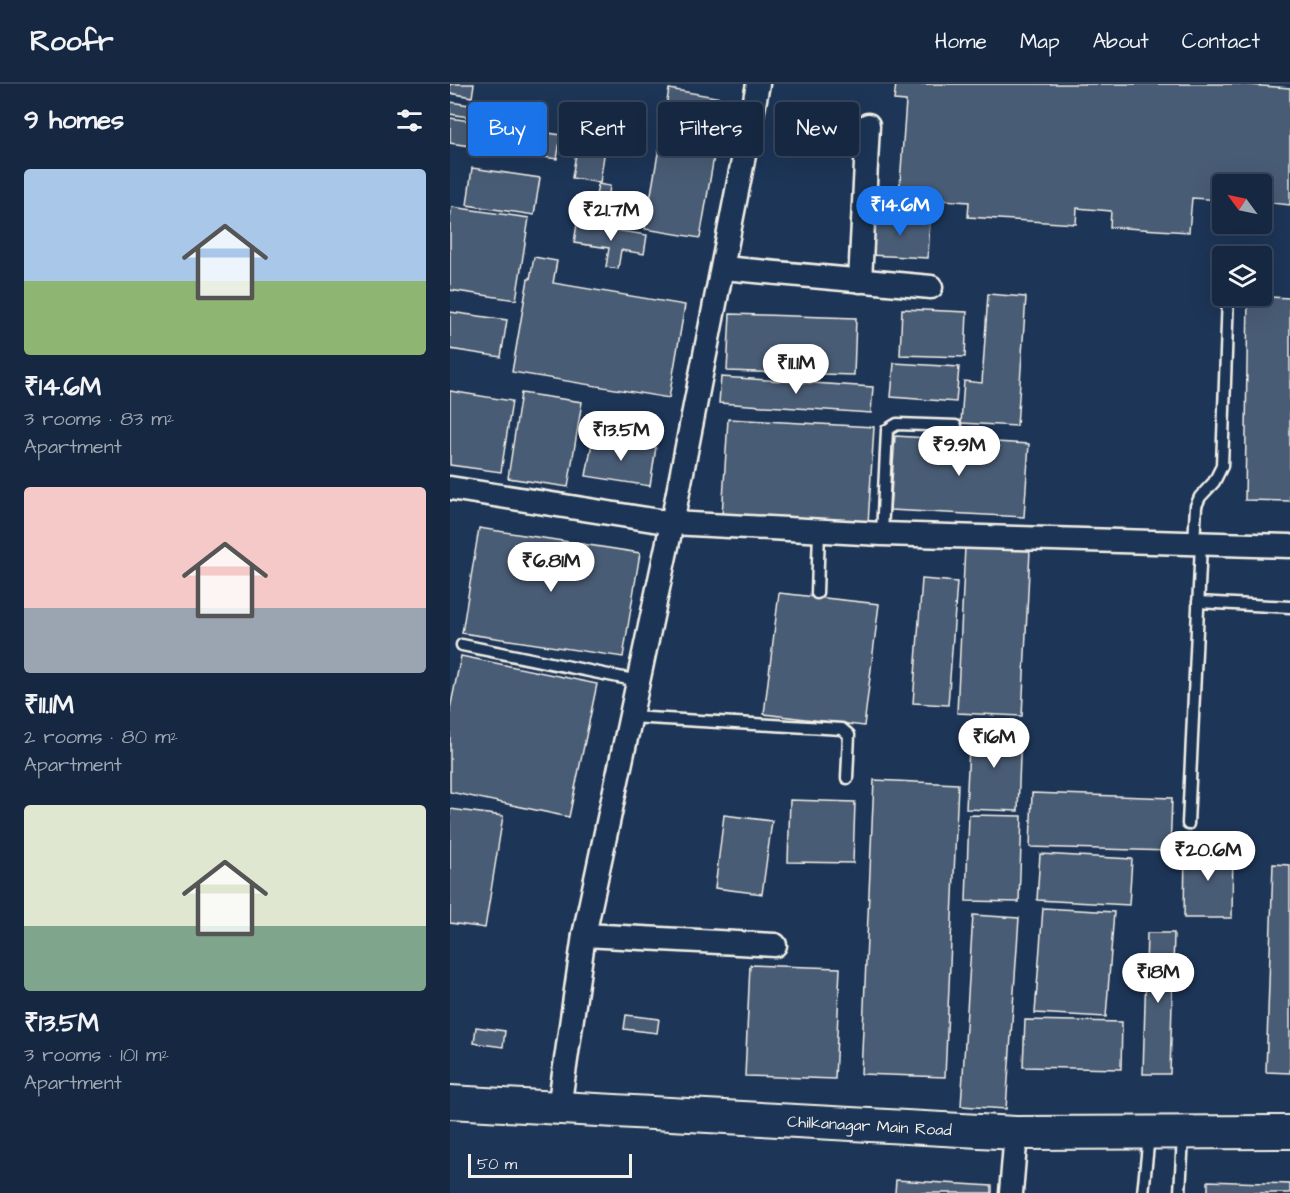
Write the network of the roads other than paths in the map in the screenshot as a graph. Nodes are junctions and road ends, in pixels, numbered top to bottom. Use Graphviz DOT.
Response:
graph roads {
  1 [pos="758,84"];
  2 [pos="868,125"];
  3 [pos="723,268"];
  4 [pos="860,281"];
  5 [pos="931,287"];
  6 [pos="1228,306"];
  7 [pos="956,426"];
  8 [pos="450,488"];
  9 [pos="672,524"];
  10 [pos="819,531"];
  11 [pos="882,534"];
  12 [pos="1197,544"];
  13 [pos="1290,546"];
  14 [pos="817,594"];
  15 [pos="1198,602"];
  16 [pos="1290,607"];
  17 [pos="462,645"];
  18 [pos="638,681"];
  19 [pos="630,717"];
  20 [pos="847,778"];
  21 [pos="1188,824"];
  22 [pos="584,934"];
  23 [pos="775,945"];
  24 [pos="450,1102"];
  25 [pos="559,1108"];
  26 [pos="1290,1132"];
  27 [pos="1016,1133"];
  28 [pos="1149,1133"];
  29 [pos="1183,1133"];
  30 [pos="1011,1193"];
  31 [pos="1143,1193"];
  32 [pos="1180,1193"];
  1 -- 3 [label="street"];
  2 -- 4 [label="street"];
  3 -- 4 [label="street"];
  3 -- 9 [label="street"];
  4 -- 5 [label="street"];
  6 -- 12 [label="lane"];
  7 -- 11 [label="lane"];
  8 -- 9 [label="street"];
  9 -- 10 [label="street"];
  9 -- 18 [label="street"];
  10 -- 11 [label="street"];
  10 -- 14 [label="lane"];
  11 -- 12 [label="street"];
  12 -- 13 [label="street"];
  12 -- 15 [label="lane"];
  15 -- 16 [label="lane"];
  15 -- 21 [label="lane"];
  17 -- 18 [label="lane"];
  18 -- 19 [label="street"];
  19 -- 20 [label="lane"];
  19 -- 22 [label="street"];
  22 -- 23 [label="street"];
  22 -- 25 [label="street"];
  24 -- 25 [label="main road, Chilkanagar Main Road"];
  25 -- 27 [label="main road, Chilkanagar Main Road"];
  26 -- 29 [label="main road, Chilkanagar Main Road"];
  27 -- 28 [label="main road, Chilkanagar Main Road"];
  27 -- 30 [label="street"];
  28 -- 29 [label="main road, Chilkanagar Main Road"];
  28 -- 31 [label="lane"];
  29 -- 32 [label="lane"];
}
